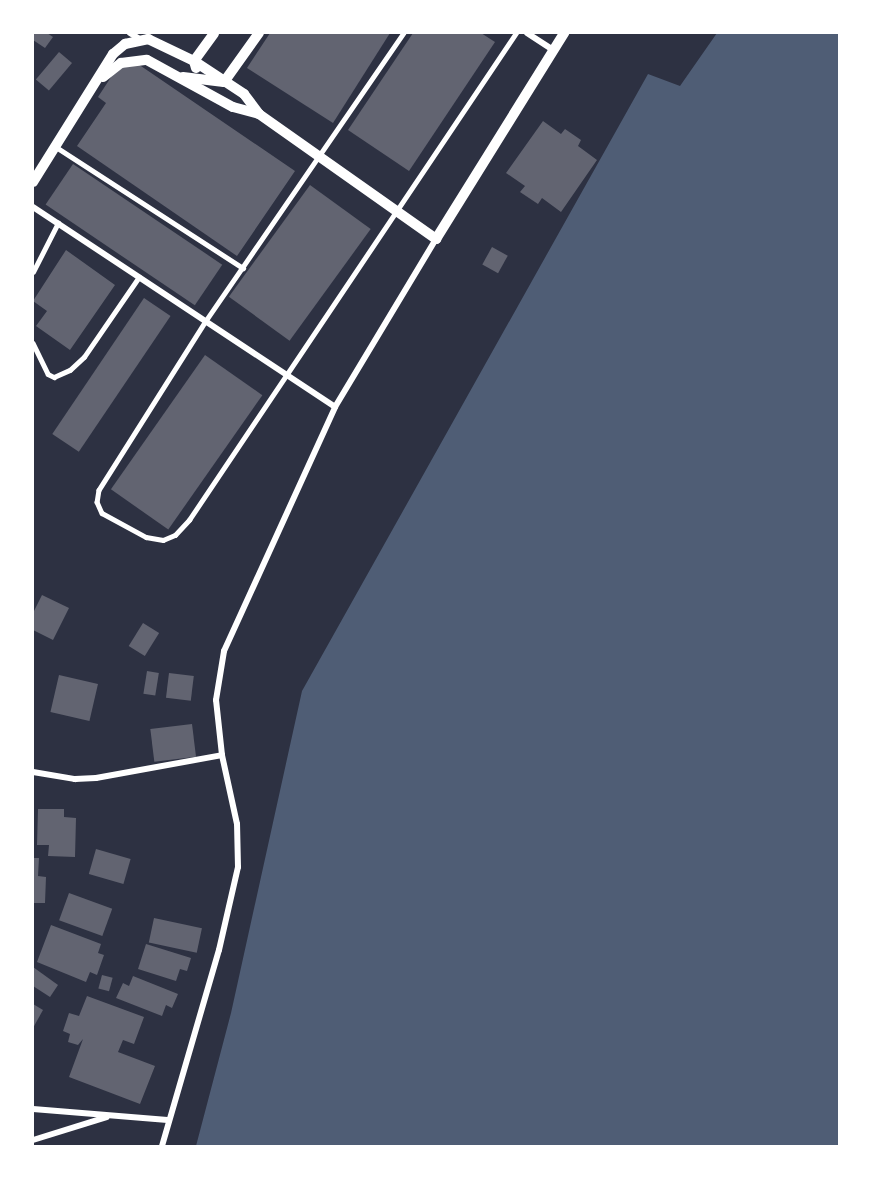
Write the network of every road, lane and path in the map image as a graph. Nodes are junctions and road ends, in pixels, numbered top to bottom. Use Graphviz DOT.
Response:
graph roads {
  1 [pos="214,33"];
  2 [pos="259,33"];
  3 [pos="404,33"];
  4 [pos="516,33"];
  5 [pos="526,33"];
  6 [pos="564,33"];
  7 [pos="134,36"];
  8 [pos="553,50"];
  9 [pos="194,61"];
  10 [pos="180,77"];
  11 [pos="199,78"];
  12 [pos="98,81"];
  13 [pos="224,82"];
  14 [pos="207,94"];
  15 [pos="259,114"];
  16 [pos="55,146"];
  17 [pos="321,158"];
  18 [pos="33,182"];
  19 [pos="33,207"];
  20 [pos="395,211"];
  21 [pos="58,223"];
  22 [pos="435,239"];
  23 [pos="243,268"];
  24 [pos="33,272"];
  25 [pos="139,277"];
  26 [pos="206,321"];
  27 [pos="33,343"];
  28 [pos="287,375"];
  29 [pos="335,407"];
  30 [pos="222,755"];
  31 [pos="33,772"];
  32 [pos="33,1109"];
  33 [pos="110,1116"];
  34 [pos="168,1120"];
  35 [pos="33,1140"];
  36 [pos="162,1146"];
  1 -- 9 [label="street"];
  2 -- 13 [label="street"];
  3 -- 17 [label="lane"];
  4 -- 20 [label="lane"];
  5 -- 8 [label="street"];
  6 -- 8 [label="street"];
  7 -- 9 [label="street"];
  7 -- 12 [label="street"];
  8 -- 22 [label="street"];
  9 -- 11 [label="street"];
  9 -- 13 [label="street"];
  10 -- 11 [label="street"];
  10 -- 12 [label="street"];
  10 -- 14 [label="street"];
  11 -- 13 [label="street"];
  11 -- 14 [label="street"];
  12 -- 16 [label="street"];
  13 -- 15 [label="street"];
  14 -- 15 [label="street"];
  15 -- 17 [label="street"];
  16 -- 18 [label="street"];
  16 -- 23 [label="lane"];
  17 -- 20 [label="street"];
  17 -- 23 [label="lane"];
  19 -- 21 [label="street"];
  20 -- 22 [label="street"];
  20 -- 28 [label="lane"];
  21 -- 24 [label="lane"];
  21 -- 25 [label="street"];
  22 -- 29 [label="street"];
  23 -- 26 [label="lane"];
  25 -- 26 [label="street"];
  25 -- 27 [label="lane"];
  26 -- 28 [label="street"];
  26 -- 28 [label="lane"];
  28 -- 29 [label="street"];
  29 -- 30 [label="street"];
  30 -- 31 [label="street"];
  30 -- 34 [label="street"];
  32 -- 33 [label="street"];
  33 -- 34 [label="street"];
  33 -- 35 [label="street"];
  34 -- 36 [label="street"];
}
